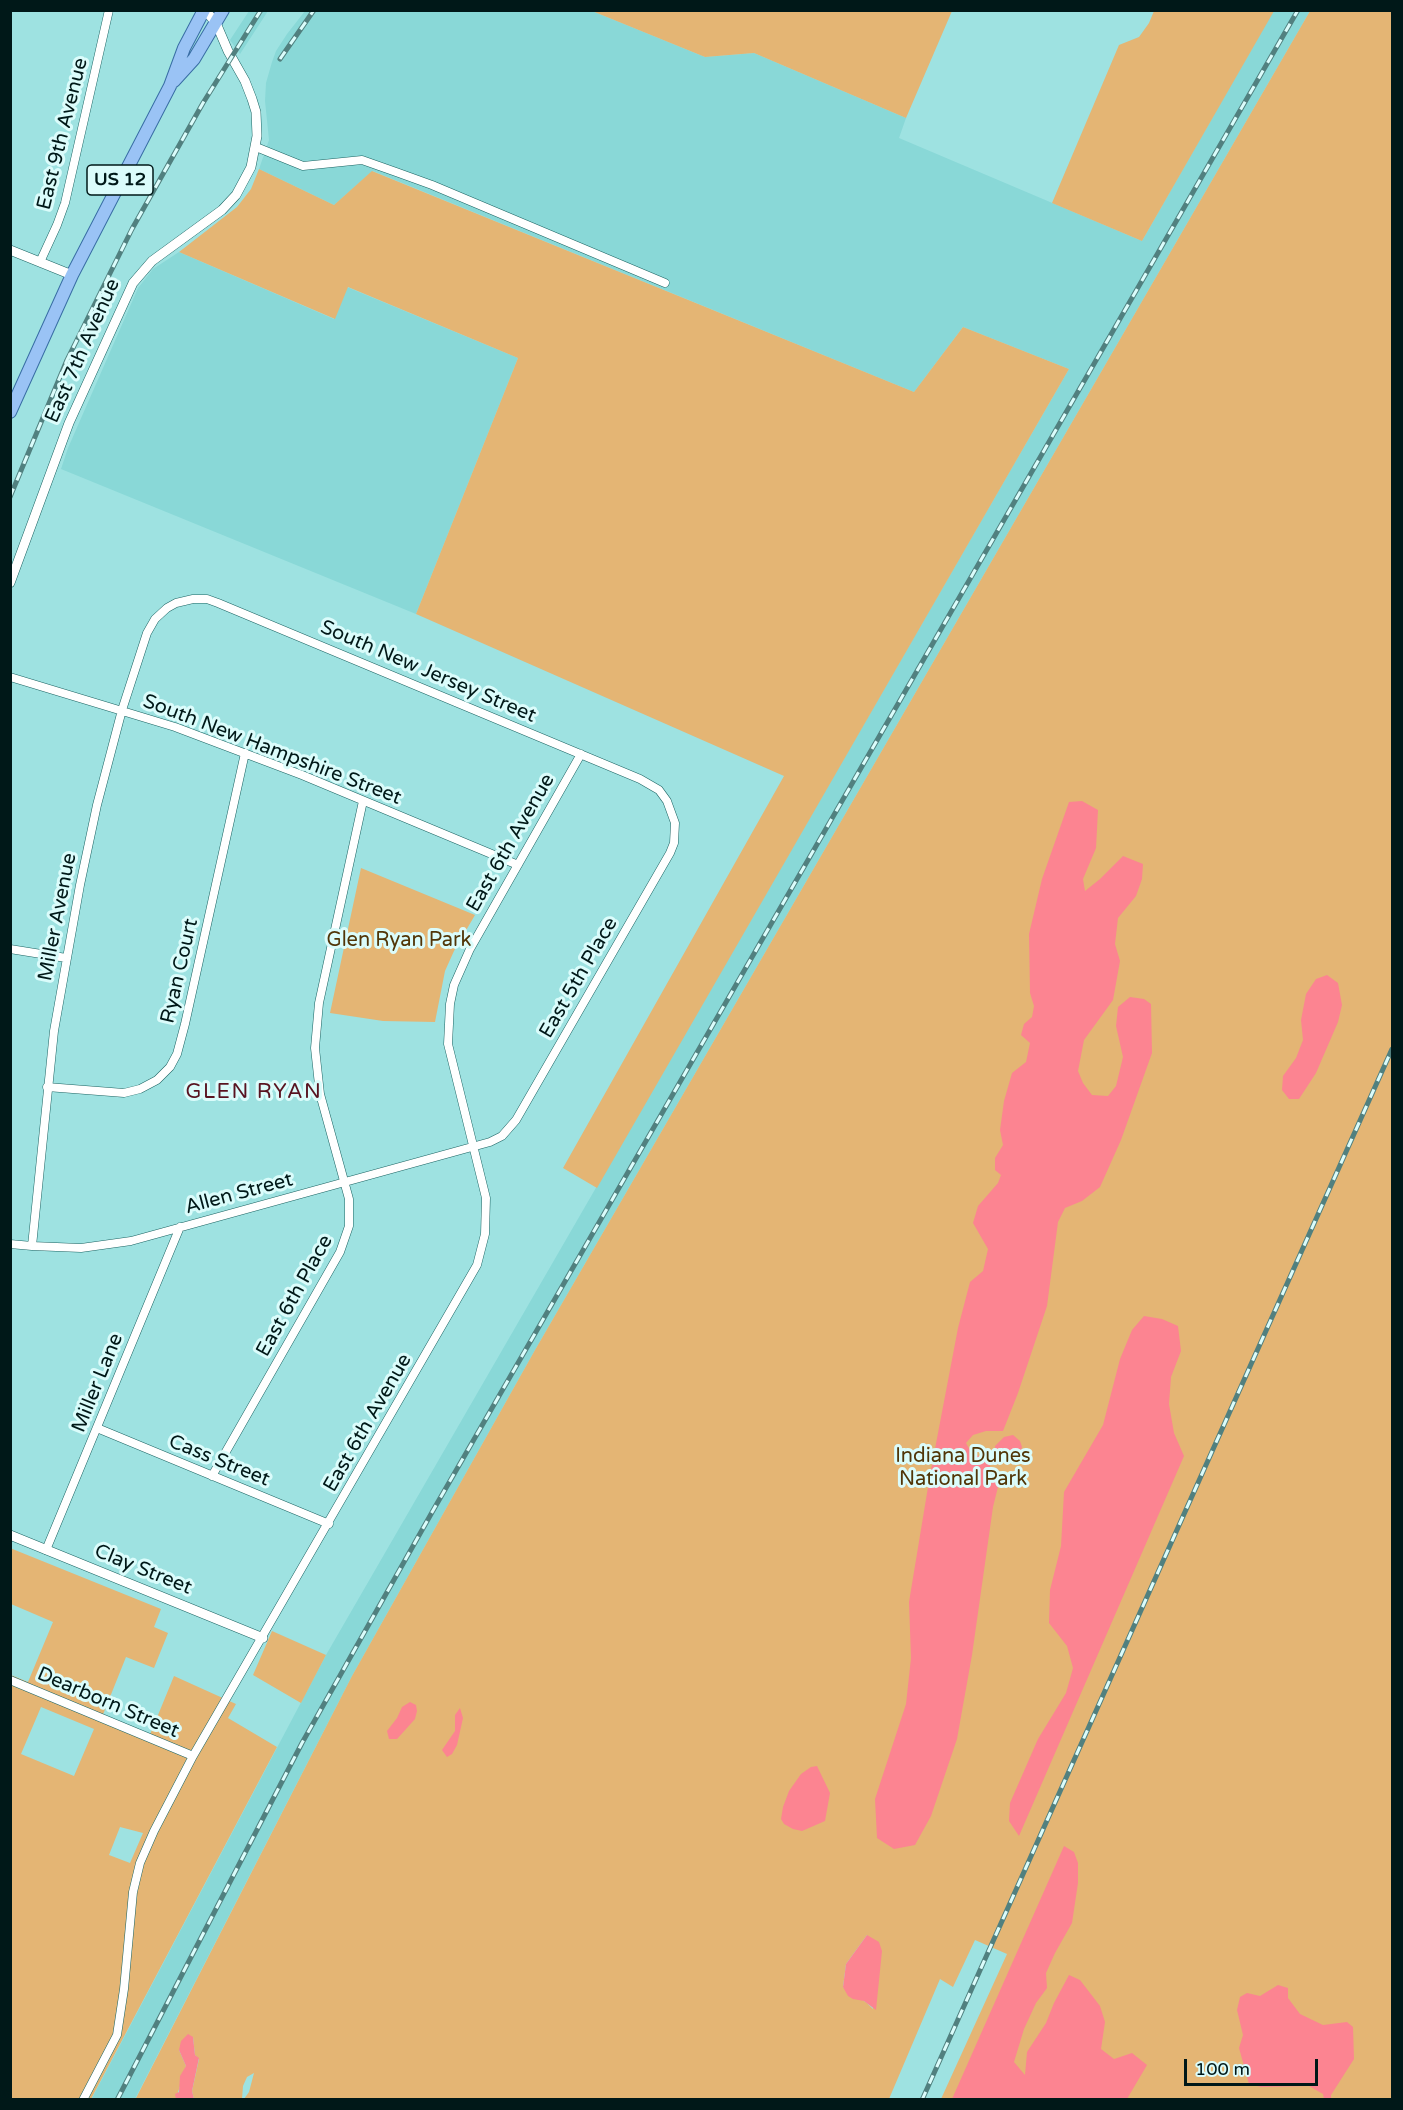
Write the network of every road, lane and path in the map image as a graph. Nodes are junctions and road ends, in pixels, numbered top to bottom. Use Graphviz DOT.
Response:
graph roads {
  1 [pos="109,10"];
  2 [pos="204,10"];
  3 [pos="223,10"];
  4 [pos="216,23"];
  5 [pos="170,86"];
  6 [pos="256,147"];
  7 [pos="10,250"];
  8 [pos="40,262"];
  9 [pos="72,275"];
  10 [pos="666,283"];
  11 [pos="10,412"];
  12 [pos="10,583"];
  13 [pos="167,608"];
  14 [pos="10,677"];
  15 [pos="122,710"];
  16 [pos="245,753"];
  17 [pos="581,754"];
  18 [pos="363,801"];
  19 [pos="667,801"];
  20 [pos="518,865"];
  21 [pos="10,949"];
  22 [pos="66,958"];
  23 [pos="47,1087"];
  24 [pos="473,1146"];
  25 [pos="344,1182"];
  26 [pos="180,1227"];
  27 [pos="10,1244"];
  28 [pos="32,1246"];
  29 [pos="97,1428"];
  30 [pos="212,1476"];
  31 [pos="329,1524"];
  32 [pos="10,1535"];
  33 [pos="46,1550"];
  34 [pos="263,1638"];
  35 [pos="10,1680"];
  36 [pos="193,1756"];
  37 [pos="83,2100"];
  1 -- 8 [label="street, East 9th Avenue"];
  2 -- 4 [label="street, East 7th Avenue"];
  2 -- 5 [label="main road, US 12"];
  3 -- 4 [label="main road, US 12"];
  4 -- 5 [label="main road, US 12"];
  4 -- 6 [label="street, East 7th Avenue"];
  5 -- 9 [label="main road, US 12"];
  6 -- 10 [label="street"];
  6 -- 12 [label="street, East 7th Avenue"];
  7 -- 8 [label="street"];
  8 -- 9 [label="street"];
  9 -- 11 [label="main road, US 12"];
  13 -- 15 [label="street, Miller Avenue"];
  13 -- 17 [label="street, South New Jersey Street"];
  14 -- 15 [label="street, South New Hampshire Street"];
  15 -- 16 [label="street, South New Hampshire Street"];
  15 -- 22 [label="street, Miller Avenue"];
  16 -- 18 [label="street, South New Hampshire Street"];
  16 -- 23 [label="street, Ryan Court"];
  17 -- 19 [label="street, South New Jersey Street"];
  17 -- 20 [label="street, East 6th Avenue"];
  18 -- 20 [label="street, South New Hampshire Street"];
  18 -- 25 [label="street, East 6th Place"];
  19 -- 24 [label="street, East 5th Place"];
  20 -- 24 [label="street, East 6th Avenue"];
  21 -- 22 [label="street"];
  22 -- 23 [label="street, Miller Avenue"];
  23 -- 28 [label="street, Miller Avenue"];
  24 -- 25 [label="street, Allen Street"];
  24 -- 31 [label="street, East 6th Avenue"];
  25 -- 26 [label="street, Allen Street"];
  25 -- 30 [label="street, East 6th Place"];
  26 -- 28 [label="street, Allen Street"];
  26 -- 29 [label="street, Miller Lane"];
  27 -- 28 [label="street, Allen Street"];
  29 -- 30 [label="street, Cass Street"];
  29 -- 33 [label="street, Miller Lane"];
  30 -- 31 [label="street, Cass Street"];
  31 -- 34 [label="street, East 6th Avenue"];
  32 -- 33 [label="street, Clay Street"];
  33 -- 34 [label="street, Clay Street"];
  34 -- 36 [label="street, East 6th Avenue"];
  35 -- 36 [label="street, Dearborn Street"];
  36 -- 37 [label="street, East 6th Avenue"];
}
